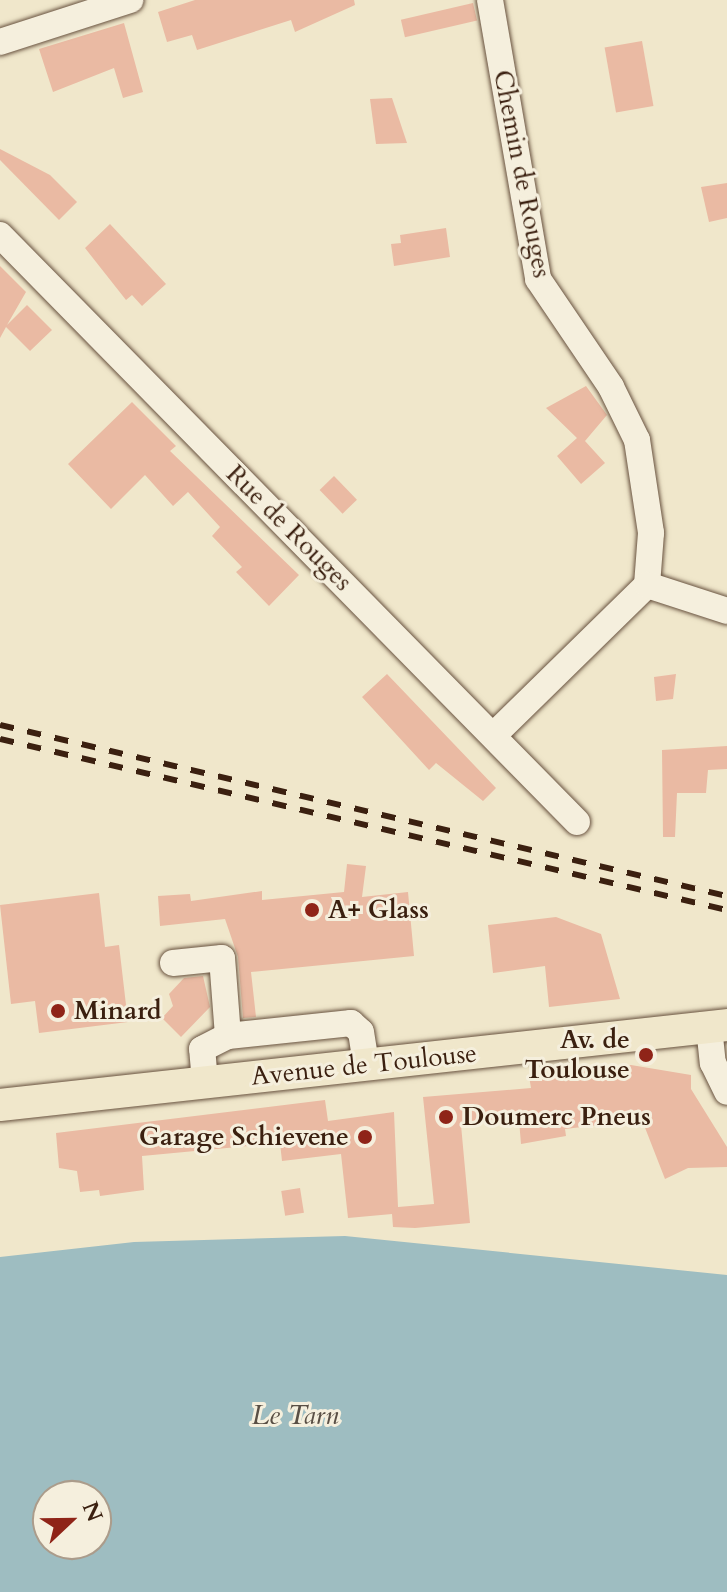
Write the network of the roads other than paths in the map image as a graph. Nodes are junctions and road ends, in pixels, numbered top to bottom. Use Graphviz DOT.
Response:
graph roads {
  1 [pos="130,0"];
  2 [pos="490,0"];
  3 [pos="0,42"];
  4 [pos="0,235"];
  5 [pos="647,585"];
  6 [pos="727,611"];
  7 [pos="494,735"];
  8 [pos="577,822"];
  9 [pos="173,963"];
  10 [pos="718,1026"];
  11 [pos="228,1036"];
  12 [pos="366,1065"];
  13 [pos="205,1082"];
  14 [pos="727,1092"];
  15 [pos="0,1105"];
  1 -- 3 [label="street"];
  2 -- 5 [label="street, Chemin de Rouges"];
  4 -- 7 [label="street, Rue de Rouges"];
  5 -- 6 [label="street"];
  5 -- 7 [label="street"];
  7 -- 8 [label="street, Rue de Rouges"];
  9 -- 11 [label="street"];
  10 -- 12 [label="main road, Avenue de Toulouse"];
  10 -- 14 [label="street"];
  11 -- 12 [label="street"];
  11 -- 13 [label="street"];
  12 -- 13 [label="main road, Avenue de Toulouse"];
  13 -- 15 [label="main road, Avenue de Toulouse"];
}
